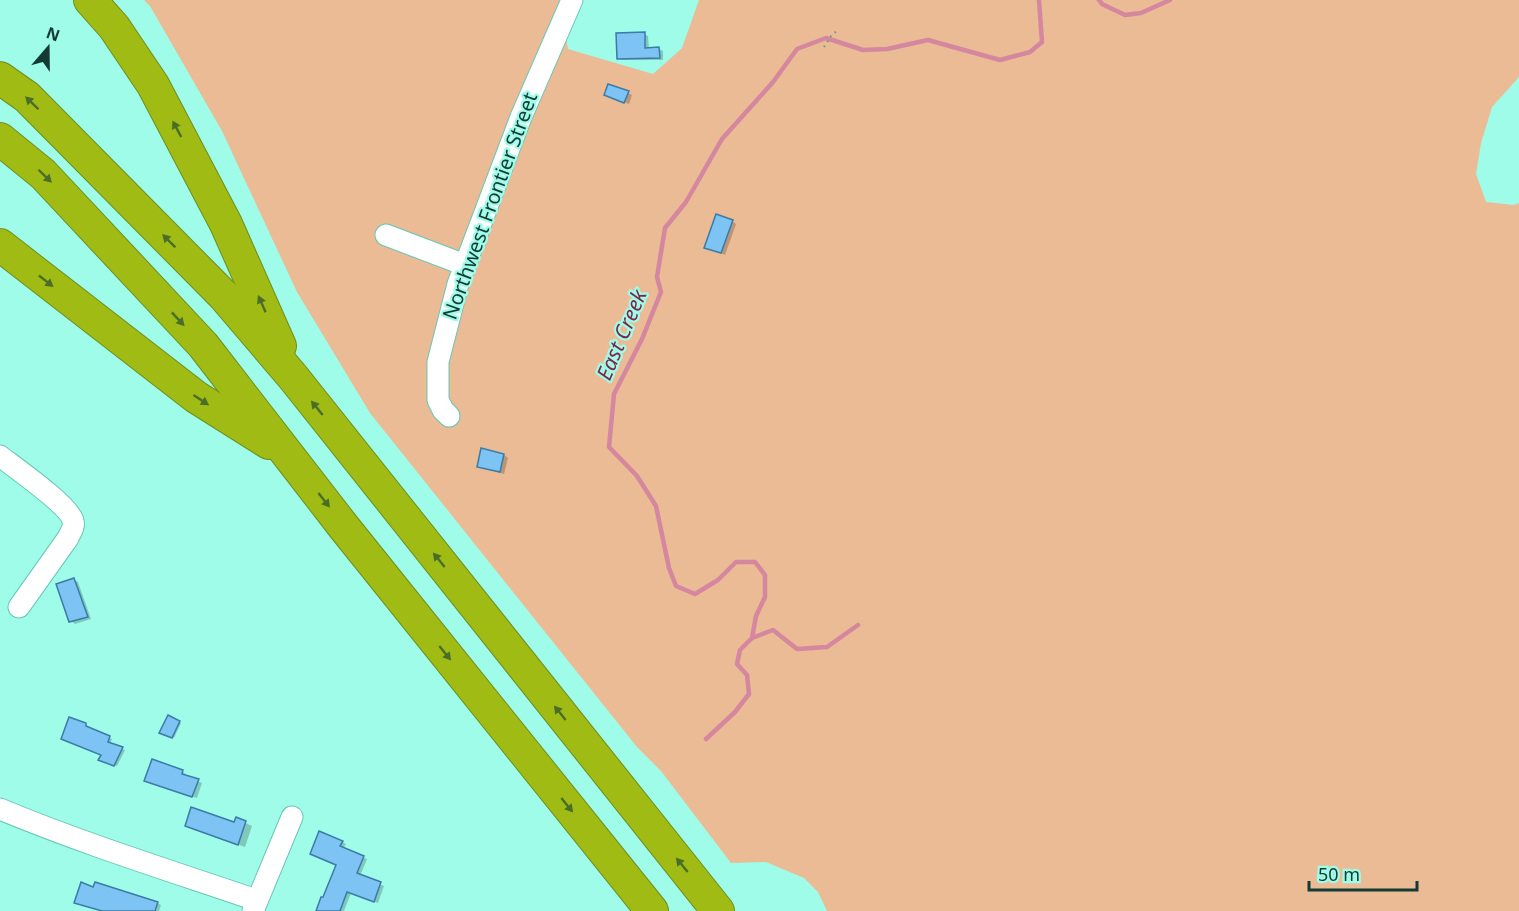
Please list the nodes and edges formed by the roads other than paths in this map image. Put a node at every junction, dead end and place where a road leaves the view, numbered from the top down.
1 (90, 0) edge
2 (572, 0) edge
3 (0, 78) edge
4 (0, 139) edge
5 (386, 235) dead end
6 (0, 245) edge
7 (465, 265) junction
8 (293, 377) junction
9 (449, 416) dead end
10 (288, 454) junction
11 (0, 456) edge
12 (19, 607) dead end
13 (0, 809) edge
14 (292, 817) dead end
15 (255, 906) edge
16 (652, 911) edge
17 (718, 911) edge

8 -> 1 highway
2 - 7 street, Northwest Frontier Street
8 -> 3 highway
4 -> 10 highway
5 - 7 street
6 -> 10 highway
7 - 9 street, Northwest Frontier Street
17 -> 8 highway
10 -> 16 highway
11 - 12 street
13 - 15 street
14 - 15 street

